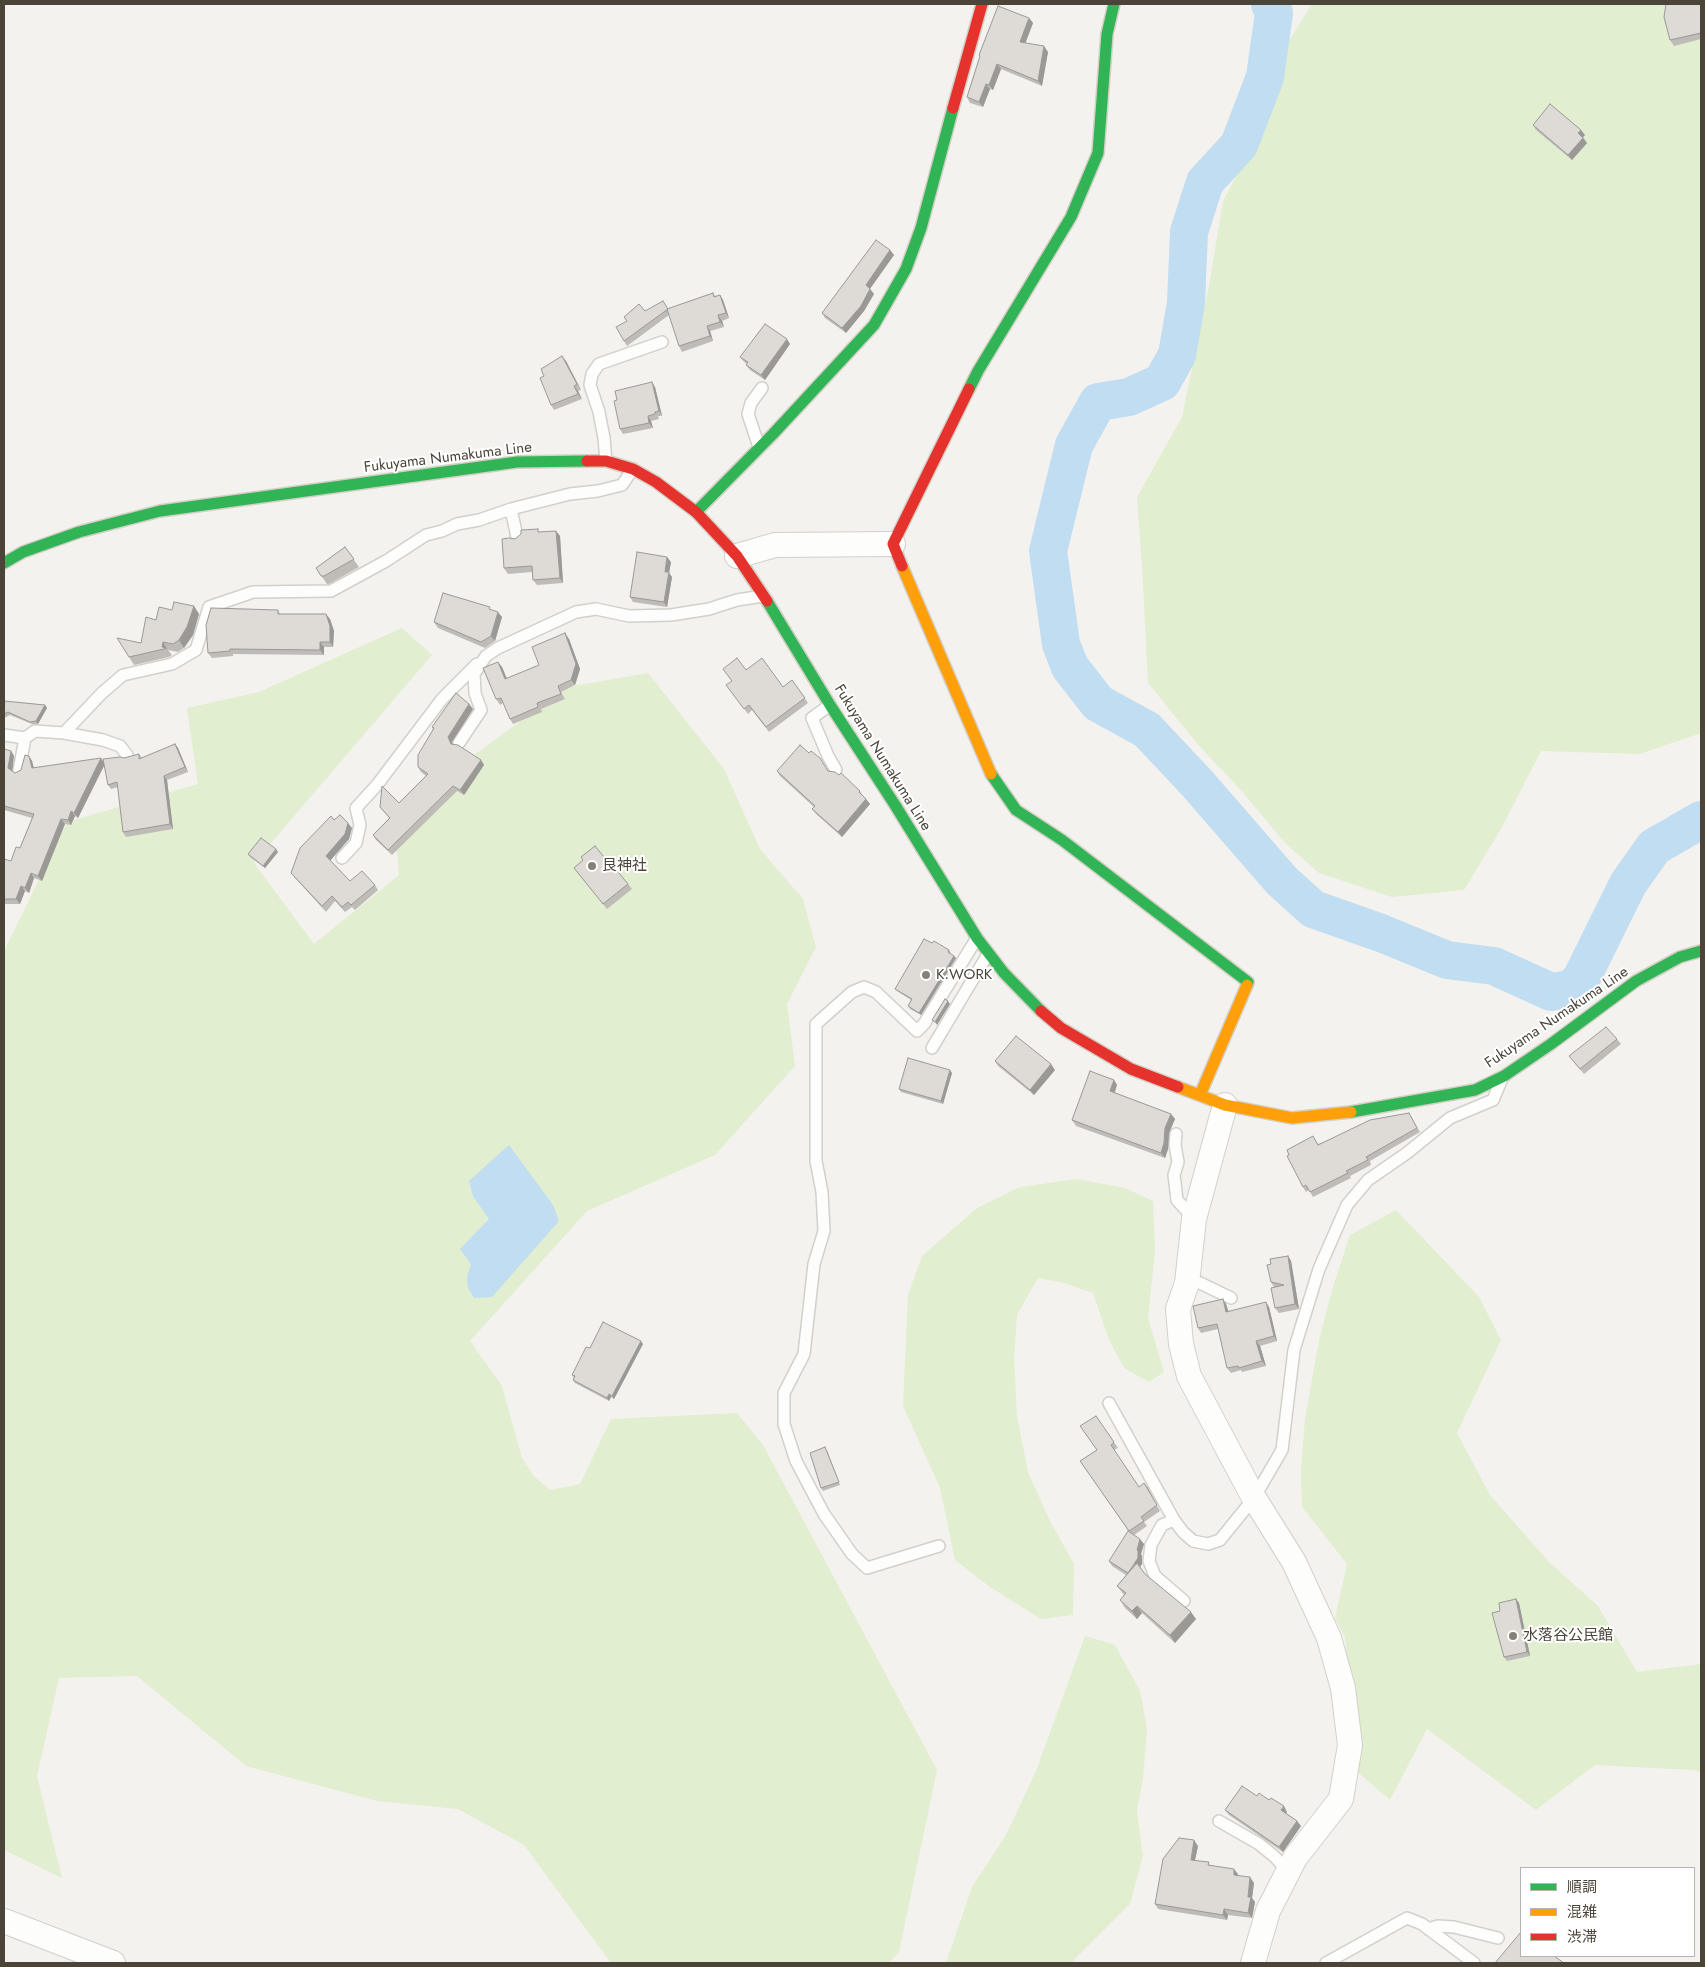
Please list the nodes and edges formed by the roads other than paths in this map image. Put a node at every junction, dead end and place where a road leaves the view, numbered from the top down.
1 (982, 4) edge
2 (1114, 4) edge
3 (662, 342) dead end
4 (762, 388) dead end
5 (759, 447) junction
6 (606, 461) junction
7 (633, 469) junction
8 (511, 509) junction
9 (696, 512) junction
10 (517, 537) edge
11 (893, 544) junction
12 (737, 556) junction
13 (4, 563) edge
14 (764, 595) junction
15 (486, 656) junction
16 (830, 705) junction
17 (64, 733) junction
18 (4, 735) edge
19 (25, 738) junction
20 (458, 743) edge
21 (127, 755) edge
22 (836, 770) edge
23 (19, 771) edge
24 (342, 858) dead end
25 (976, 938) junction
26 (1701, 951) edge
27 (988, 954) junction
28 (932, 1048) dead end
29 (1504, 1076) junction
30 (1200, 1094) junction
31 (1225, 1105) junction
32 (1176, 1134) dead end
33 (1194, 1219) junction
34 (1188, 1283) junction
35 (1231, 1298) dead end
36 (1109, 1403) dead end
37 (1254, 1498) junction
38 (1174, 1520) junction
39 (939, 1546) dead end
40 (1184, 1601) dead end
41 (1219, 1821) dead end
42 (1288, 1872) junction
43 (4, 1921) edge
44 (1428, 1929) junction
45 (1498, 1938) dead end
46 (113, 1963) edge
47 (1253, 1963) edge
48 (1326, 1963) edge
49 (1474, 1963) edge

1 - 5 main road
2 - 11 main road
3 - 6 lane
4 - 5 lane
5 - 9 main road
6 - 7 main road, Fukuyama Numakuma Line
6 - 13 main road, Fukuyama Numakuma Line
7 - 8 lane
7 - 9 main road, Fukuyama Numakuma Line
8 - 10 lane
8 - 17 lane
9 - 12 main road, Fukuyama Numakuma Line
11 - 12 street
11 - 30 main road
12 - 14 main road, Fukuyama Numakuma Line
14 - 15 lane
14 - 16 main road, Fukuyama Numakuma Line
15 - 20 lane
15 - 24 lane
16 - 22 lane
16 - 25 main road, Fukuyama Numakuma Line
17 - 19 lane
17 - 21 lane
18 - 19 lane
19 - 23 lane
25 - 27 main road, Fukuyama Numakuma Line
25 - 39 lane
26 - 29 main road, Fukuyama Numakuma Line
27 - 28 lane
27 - 30 main road, Fukuyama Numakuma Line
29 - 31 main road, Fukuyama Numakuma Line
29 - 37 lane
30 - 31 main road, Fukuyama Numakuma Line
31 - 33 street
32 - 33 lane
33 - 34 street
34 - 35 lane
34 - 37 street
36 - 38 lane
37 - 38 lane
37 - 42 street
38 - 40 lane
41 - 42 lane
42 - 47 street
43 - 46 street
44 - 45 lane
44 - 48 lane
44 - 49 lane

